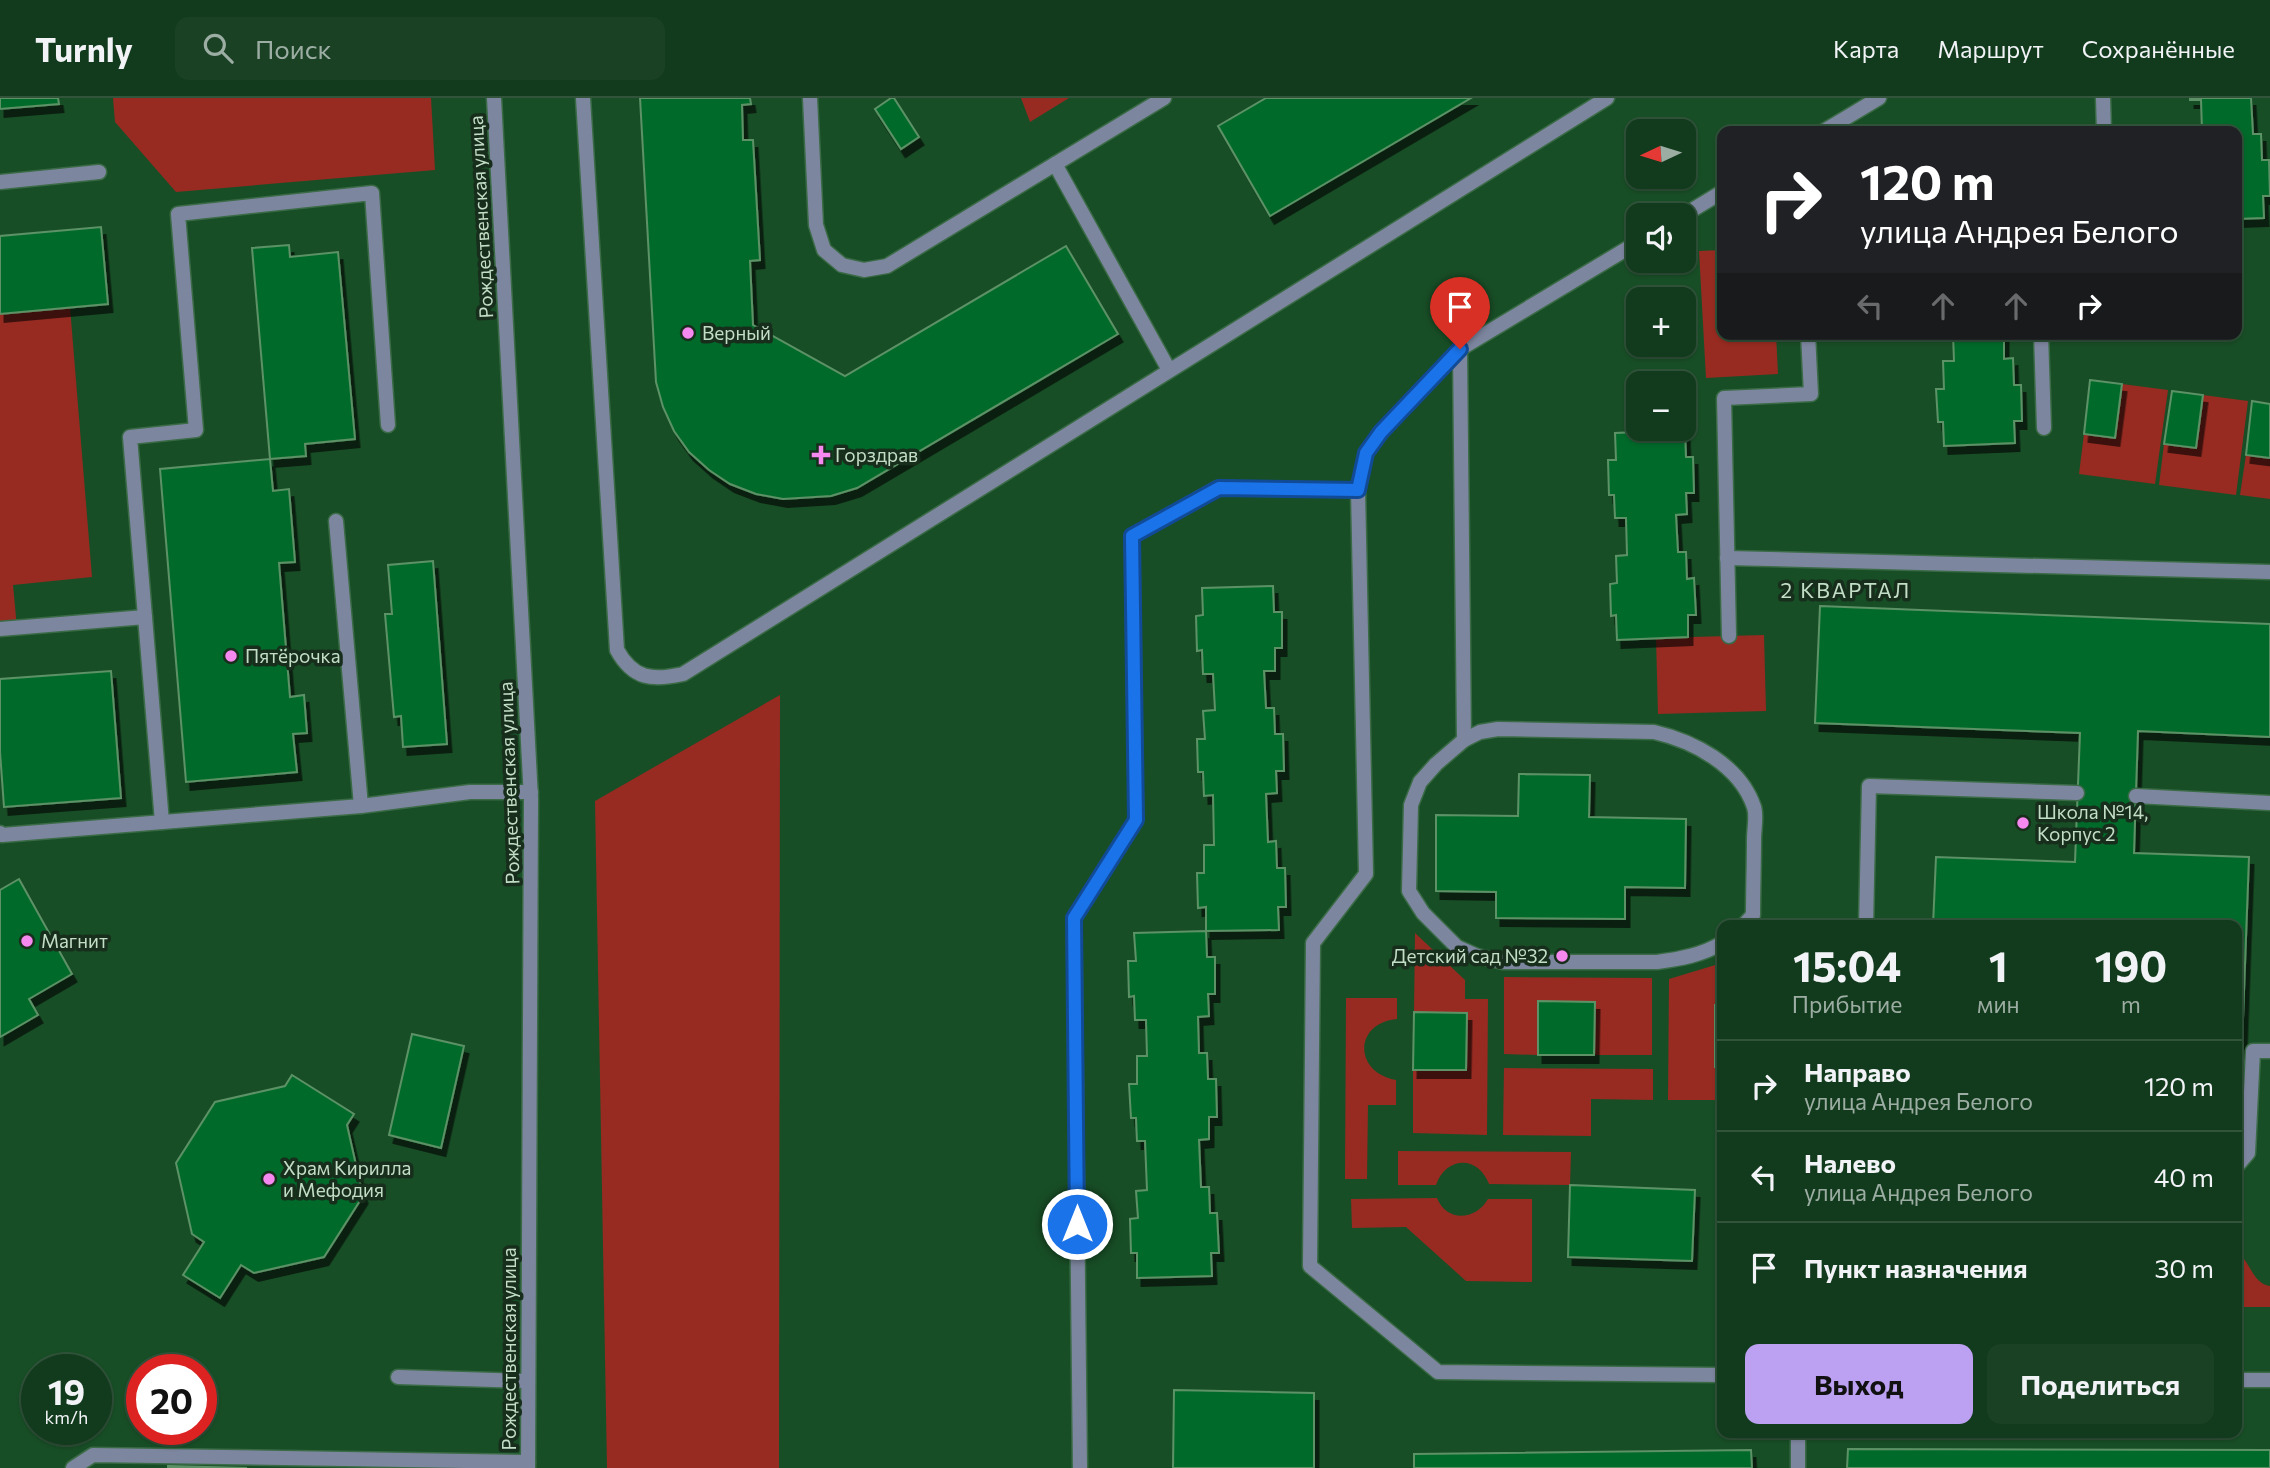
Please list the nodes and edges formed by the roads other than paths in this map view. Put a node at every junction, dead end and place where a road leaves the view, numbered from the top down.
1 (494, 98) edge
2 (583, 98) edge
3 (810, 98) edge
4 (1164, 98) edge
5 (1606, 98) edge
6 (1879, 98) edge
7 (2103, 98) edge
8 (1832, 126) edge
9 (2104, 126) edge
10 (1055, 164) junction
11 (99, 172) dead end
12 (0, 182) edge
13 (1717, 195) edge
14 (1696, 208) edge
15 (1626, 250) edge
16 (1808, 340) edge
17 (2041, 340) edge
18 (1460, 349) junction
19 (1169, 370) junction
20 (388, 425) dead end
21 (2043, 428) dead end
22 (1358, 490) junction
23 (336, 521) dead end
24 (1727, 558) junction
25 (2270, 572) edge
26 (145, 617) junction
27 (0, 629) edge
28 (1729, 636) dead end
29 (1464, 740) junction
30 (531, 792) junction
31 (2077, 793) dead end
32 (2136, 796) dead end
33 (2270, 803) edge
34 (361, 806) junction
35 (162, 822) junction
36 (0, 833) edge
37 (1748, 920) edge
38 (1866, 920) edge
39 (1717, 945) edge
40 (2270, 1051) edge
41 (2242, 1160) edge
42 (1717, 1375) edge
43 (398, 1377) dead end
44 (2242, 1380) edge
45 (2270, 1380) edge
46 (528, 1381) junction
47 (1798, 1438) edge
48 (93, 1462) edge
49 (429, 1464) edge
50 (528, 1465) edge
51 (73, 1468) edge
52 (1080, 1468) edge
53 (1798, 1468) edge

1 - 30 street, Рождественская улица
2 - 19 street
3 - 10 street
4 - 10 street
5 - 19 street
6 - 8 street
7 - 9 street
10 - 19 street
11 - 12 street
13 - 14 street
15 - 18 street
16 - 24 street
17 - 21 street
18 - 22 street
18 - 29 street
20 - 26 street
22 - 42 street
22 - 52 street
23 - 34 street
24 - 25 street
24 - 28 street
26 - 27 street
26 - 35 street
29 - 37 street
29 - 39 street
30 - 34 street
30 - 46 street, Рождественская улица
31 - 38 street
32 - 33 street
34 - 35 street
35 - 36 street
40 - 41 street
43 - 46 street
44 - 45 street
46 - 50 street, Рождественская улица
47 - 53 street
48 - 49 street
48 - 51 street
49 - 50 street

